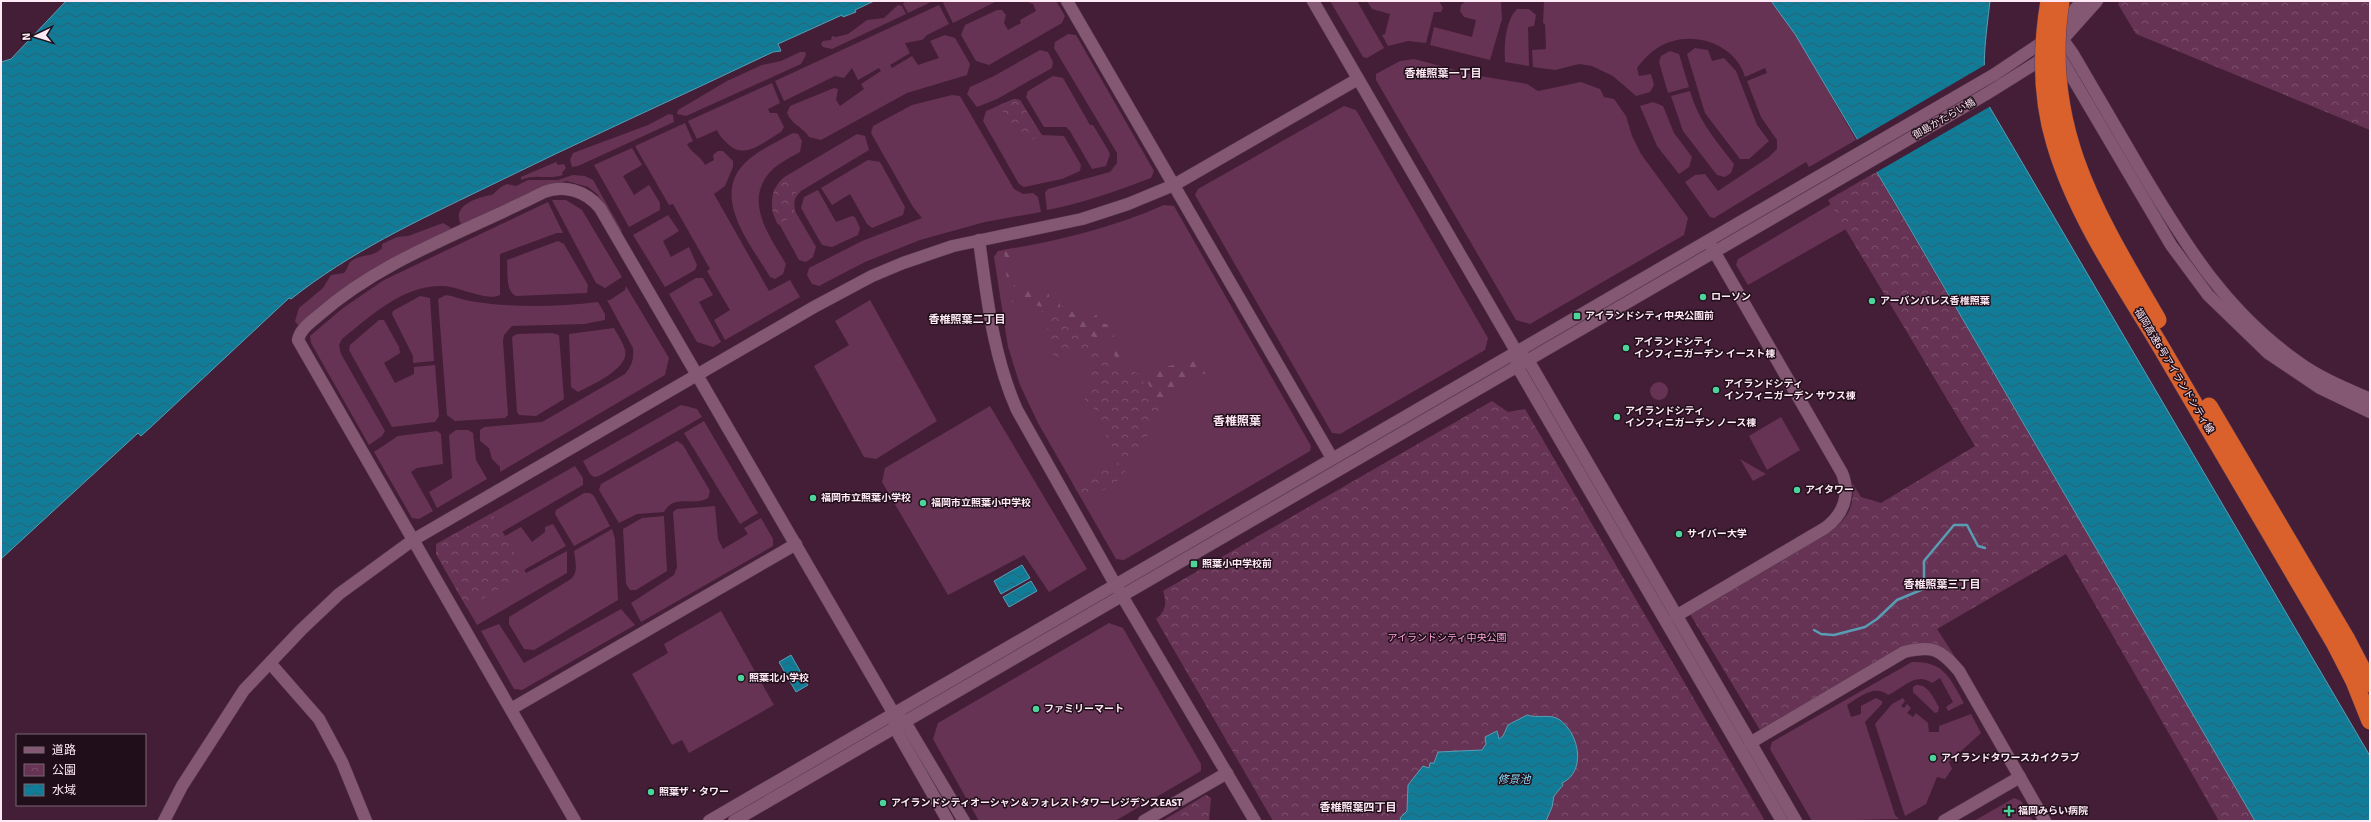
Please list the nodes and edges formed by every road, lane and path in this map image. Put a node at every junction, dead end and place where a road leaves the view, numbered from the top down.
1 (1067, 1) edge
2 (1313, 1) edge
3 (2049, 1) edge
4 (2061, 1) edge
5 (2082, 1) edge
6 (2097, 1) edge
7 (2057, 41) junction
8 (2032, 58) junction
9 (1358, 79) junction
10 (1174, 184) junction
11 (979, 240) junction
12 (1708, 241) junction
13 (1715, 252) junction
14 (1516, 351) junction
15 (1528, 360) junction
16 (1517, 366) junction
17 (697, 375) junction
18 (2370, 399) edge
19 (2370, 412) edge
20 (1332, 458) junction
21 (413, 540) junction
22 (796, 544) junction
23 (1115, 584) junction
24 (1122, 596) junction
25 (1676, 616) junction
26 (270, 663) junction
27 (2370, 684) edge
28 (511, 709) junction
29 (894, 714) junction
30 (2370, 721) edge
31 (900, 725) junction
32 (1750, 743) junction
33 (1227, 773) junction
34 (2020, 777) junction
35 (164, 821) edge
36 (366, 821) edge
37 (575, 821) edge
38 (709, 821) edge
39 (734, 821) edge
40 (948, 821) edge
41 (964, 821) edge
42 (1144, 821) edge
43 (1255, 821) edge
44 (1782, 821) edge
45 (1796, 821) edge
46 (1944, 821) edge
47 (2045, 821) edge

1 - 10 street
2 - 9 street
3 - 30 highway, 福岡高速6号アイランドシティ線, bridge
4 - 27 highway, 福岡高速6号アイランドシティ線, bridge
5 - 7 street
6 - 7 street
7 - 8 street
7 - 18 street
7 - 19 street
8 - 12 street, 御島かたらい橋
8 - 13 street, 御島かたらい橋
9 - 10 street
9 - 14 street
10 - 11 street
10 - 20 street
11 - 17 street
11 - 23 street
12 - 13 street
12 - 14 street, 御島かたらい橋
13 - 15 street, 御島かたらい橋
13 - 25 street
14 - 15 street
14 - 16 street
14 - 20 street, 御島かたらい橋
15 - 16 street, 御島かたらい橋
15 - 25 street
16 - 24 street, 御島かたらい橋
16 - 44 street
17 - 21 street
17 - 21 street
17 - 22 street
20 - 23 street, 御島かたらい橋
21 - 26 street
21 - 28 street
22 - 28 street
22 - 29 street
23 - 24 street
23 - 29 street, 御島かたらい橋
24 - 31 street, 御島かたらい橋
24 - 33 street
25 - 32 street
26 - 35 street
26 - 36 street
28 - 37 street
29 - 31 street
29 - 38 street, 御島かたらい橋
31 - 39 street, 御島かたらい橋
31 - 40 street
31 - 41 street
32 - 34 street
32 - 45 street
33 - 42 street
33 - 43 street
34 - 46 street
34 - 47 street

